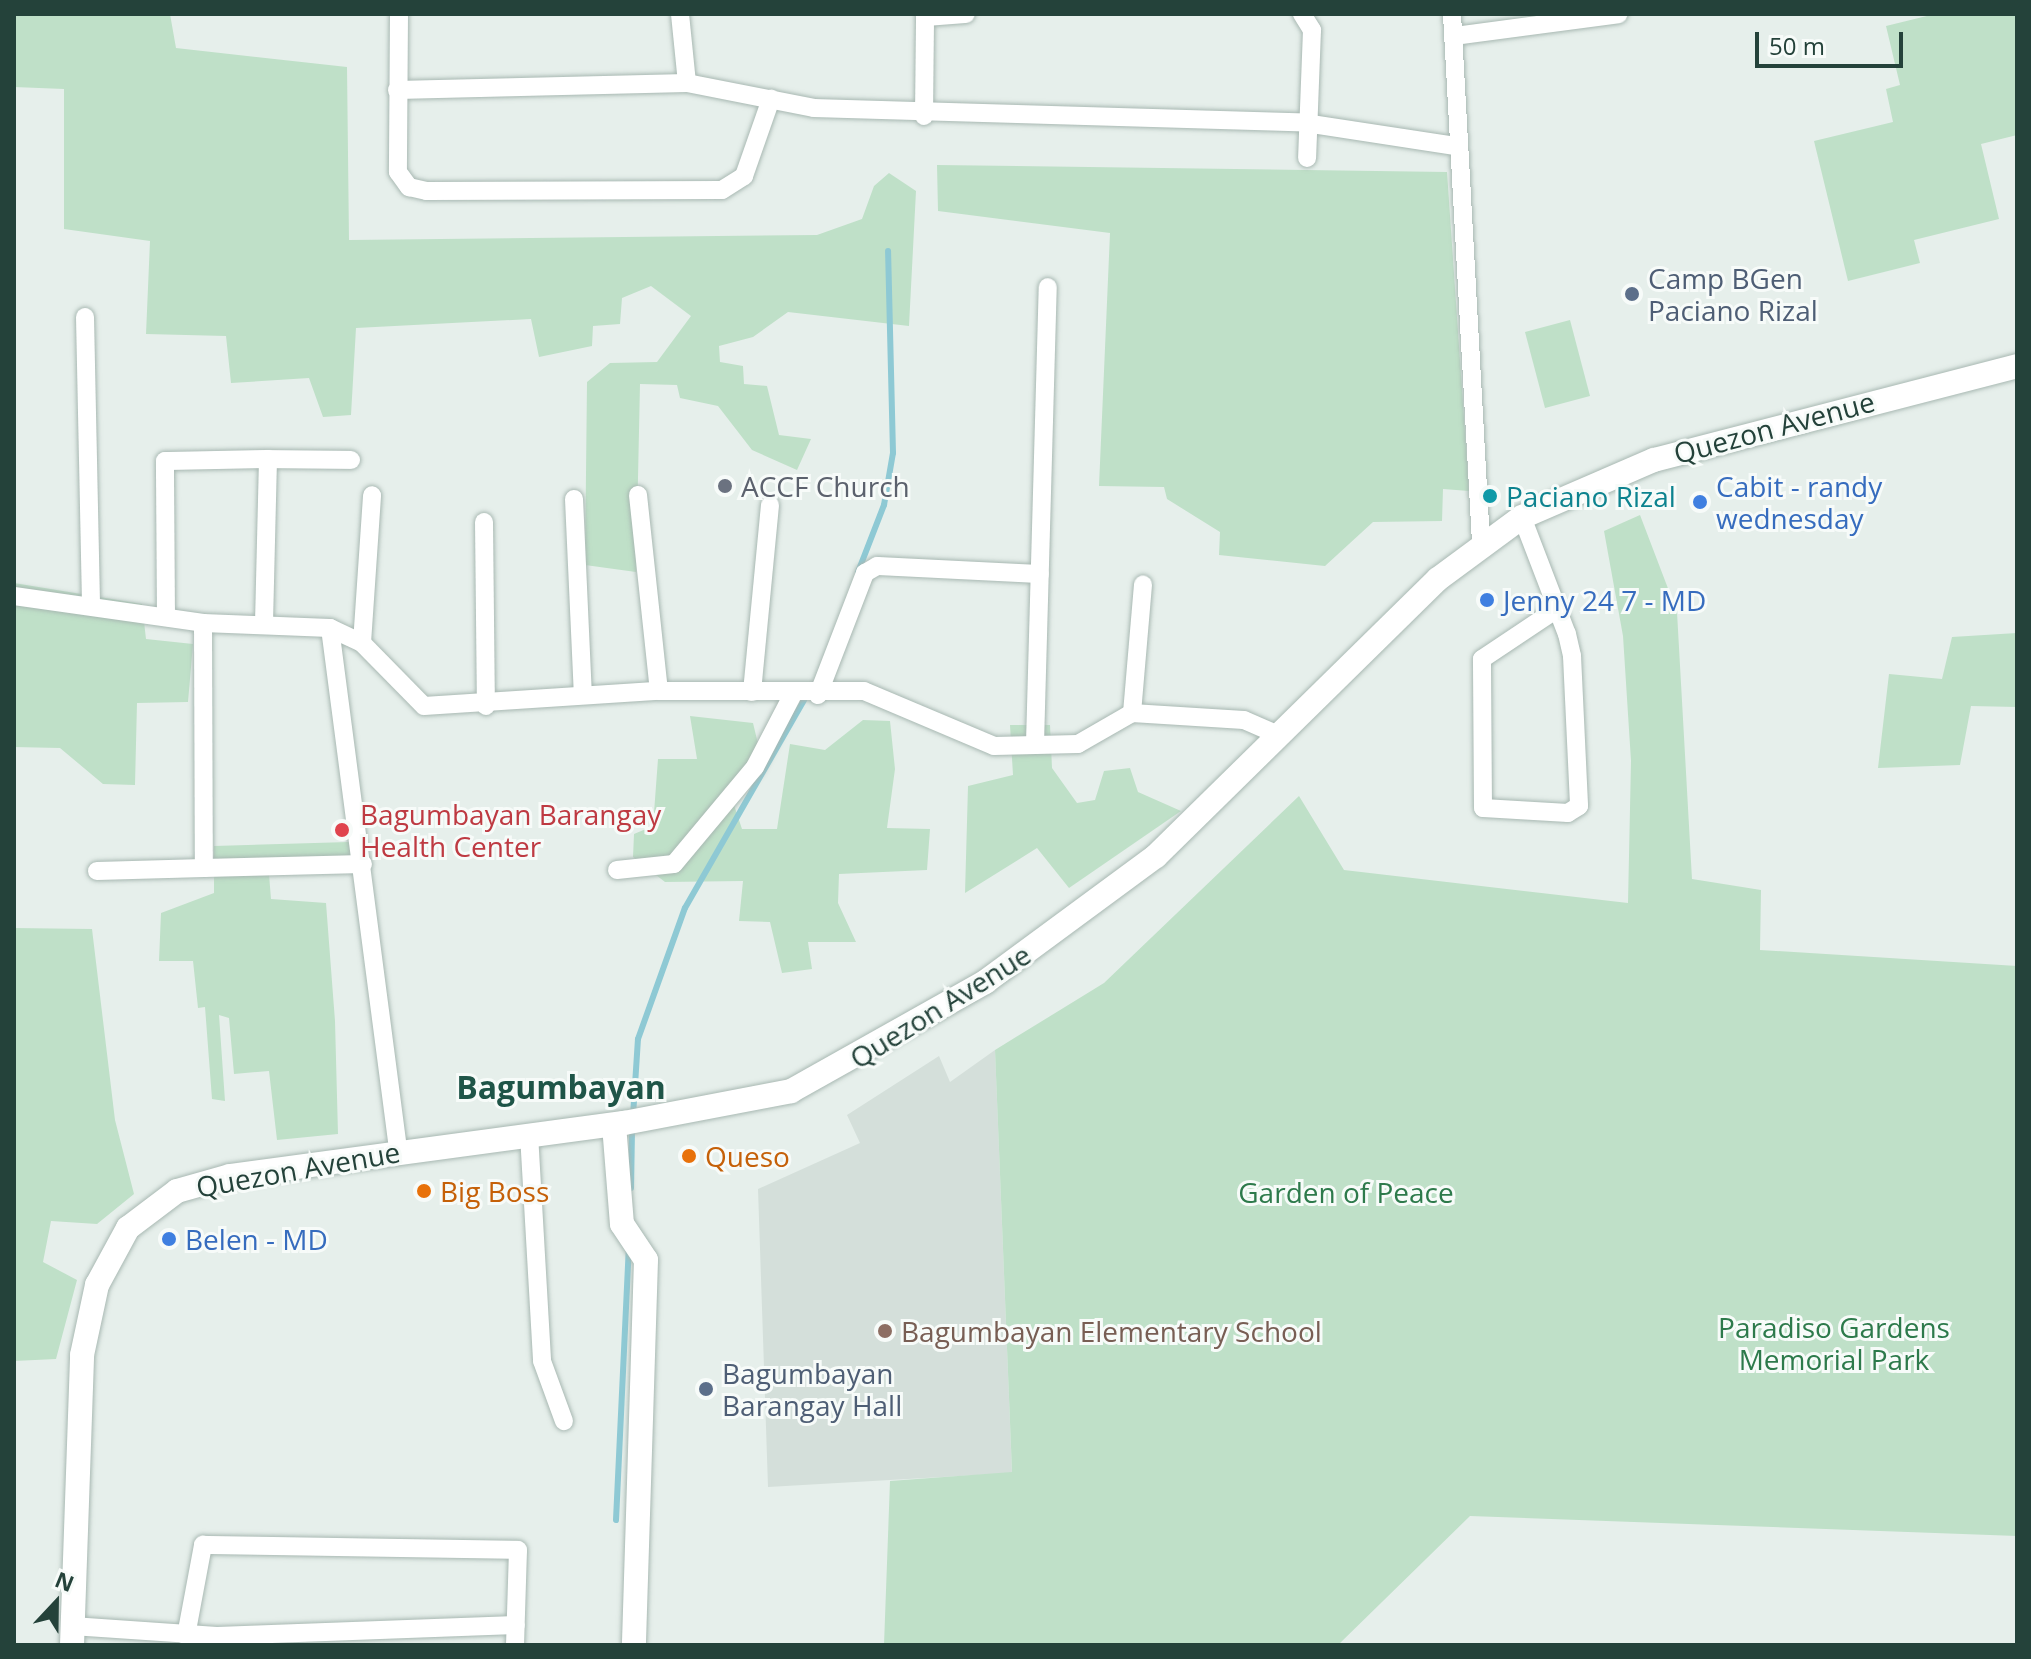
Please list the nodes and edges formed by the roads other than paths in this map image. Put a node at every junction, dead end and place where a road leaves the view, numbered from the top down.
1 (399, 14) edge
2 (680, 14) edge
3 (966, 14) edge
4 (1302, 14) edge
5 (1452, 14) edge
6 (1610, 15) edge
7 (925, 16) edge
8 (1555, 16) edge
9 (1455, 36) junction
10 (687, 83) junction
11 (397, 90) junction
12 (771, 99) junction
13 (924, 116) junction
14 (1305, 123) junction
15 (1456, 146) junction
16 (1307, 158) dead end
17 (1048, 287) dead end
18 (85, 317) dead end
19 (2017, 366) edge
20 (268, 459) junction
21 (351, 460) dead end
22 (372, 495) dead end
23 (638, 495) dead end
24 (574, 499) dead end
25 (770, 505) dead end
26 (1522, 517) junction
27 (484, 522) dead end
28 (1481, 543) junction
29 (1040, 574) junction
30 (1143, 584) dead end
31 (14, 596) edge
32 (91, 606) junction
33 (1557, 609) junction
34 (166, 617) junction
35 (203, 623) junction
36 (264, 624) junction
37 (330, 628) junction
38 (362, 643) junction
39 (659, 691) junction
40 (752, 692) junction
41 (793, 694) junction
42 (583, 695) junction
43 (818, 695) junction
44 (486, 706) junction
45 (1132, 713) junction
46 (1281, 736) junction
47 (1035, 743) junction
48 (363, 864) junction
49 (204, 868) junction
50 (617, 870) dead end
51 (97, 871) dead end
52 (614, 1125) junction
53 (529, 1134) junction
54 (398, 1149) junction
55 (564, 1421) dead end
56 (516, 1625) junction
57 (72, 1636) edge
58 (184, 1637) edge
59 (515, 1645) edge
60 (634, 1645) edge

1 - 11 street
2 - 10 street
3 - 7 street
4 - 14 street
5 - 9 street
6 - 8 street
7 - 13 street
8 - 9 street
9 - 15 street
10 - 11 street
10 - 12 street
11 - 12 street
12 - 13 street
13 - 14 street
14 - 15 street
14 - 16 street
15 - 28 street
17 - 29 street
18 - 32 street
19 - 26 main road, Quezon Avenue
20 - 21 street
20 - 34 street
20 - 36 street
22 - 38 street
23 - 39 street
24 - 42 street
25 - 40 street
26 - 28 main road, Quezon Avenue
26 - 33 street
27 - 44 street
28 - 46 main road, Quezon Avenue
29 - 43 street
29 - 47 street
30 - 45 street
31 - 32 street
32 - 34 street
33 - 33 street
34 - 35 street
35 - 36 street
35 - 49 street
36 - 37 street
37 - 38 street
37 - 48 street
38 - 44 street
39 - 40 street
39 - 42 street
40 - 41 street
41 - 43 street
41 - 50 street
42 - 44 street
43 - 47 street
45 - 46 street
45 - 47 street
46 - 52 main road, Quezon Avenue
48 - 49 street
48 - 54 street
49 - 51 street
52 - 53 main road, Quezon Avenue
52 - 60 main road
53 - 54 main road, Quezon Avenue
53 - 55 street
54 - 57 main road, Quezon Avenue
56 - 58 street
56 - 58 street
56 - 59 street
57 - 58 street

